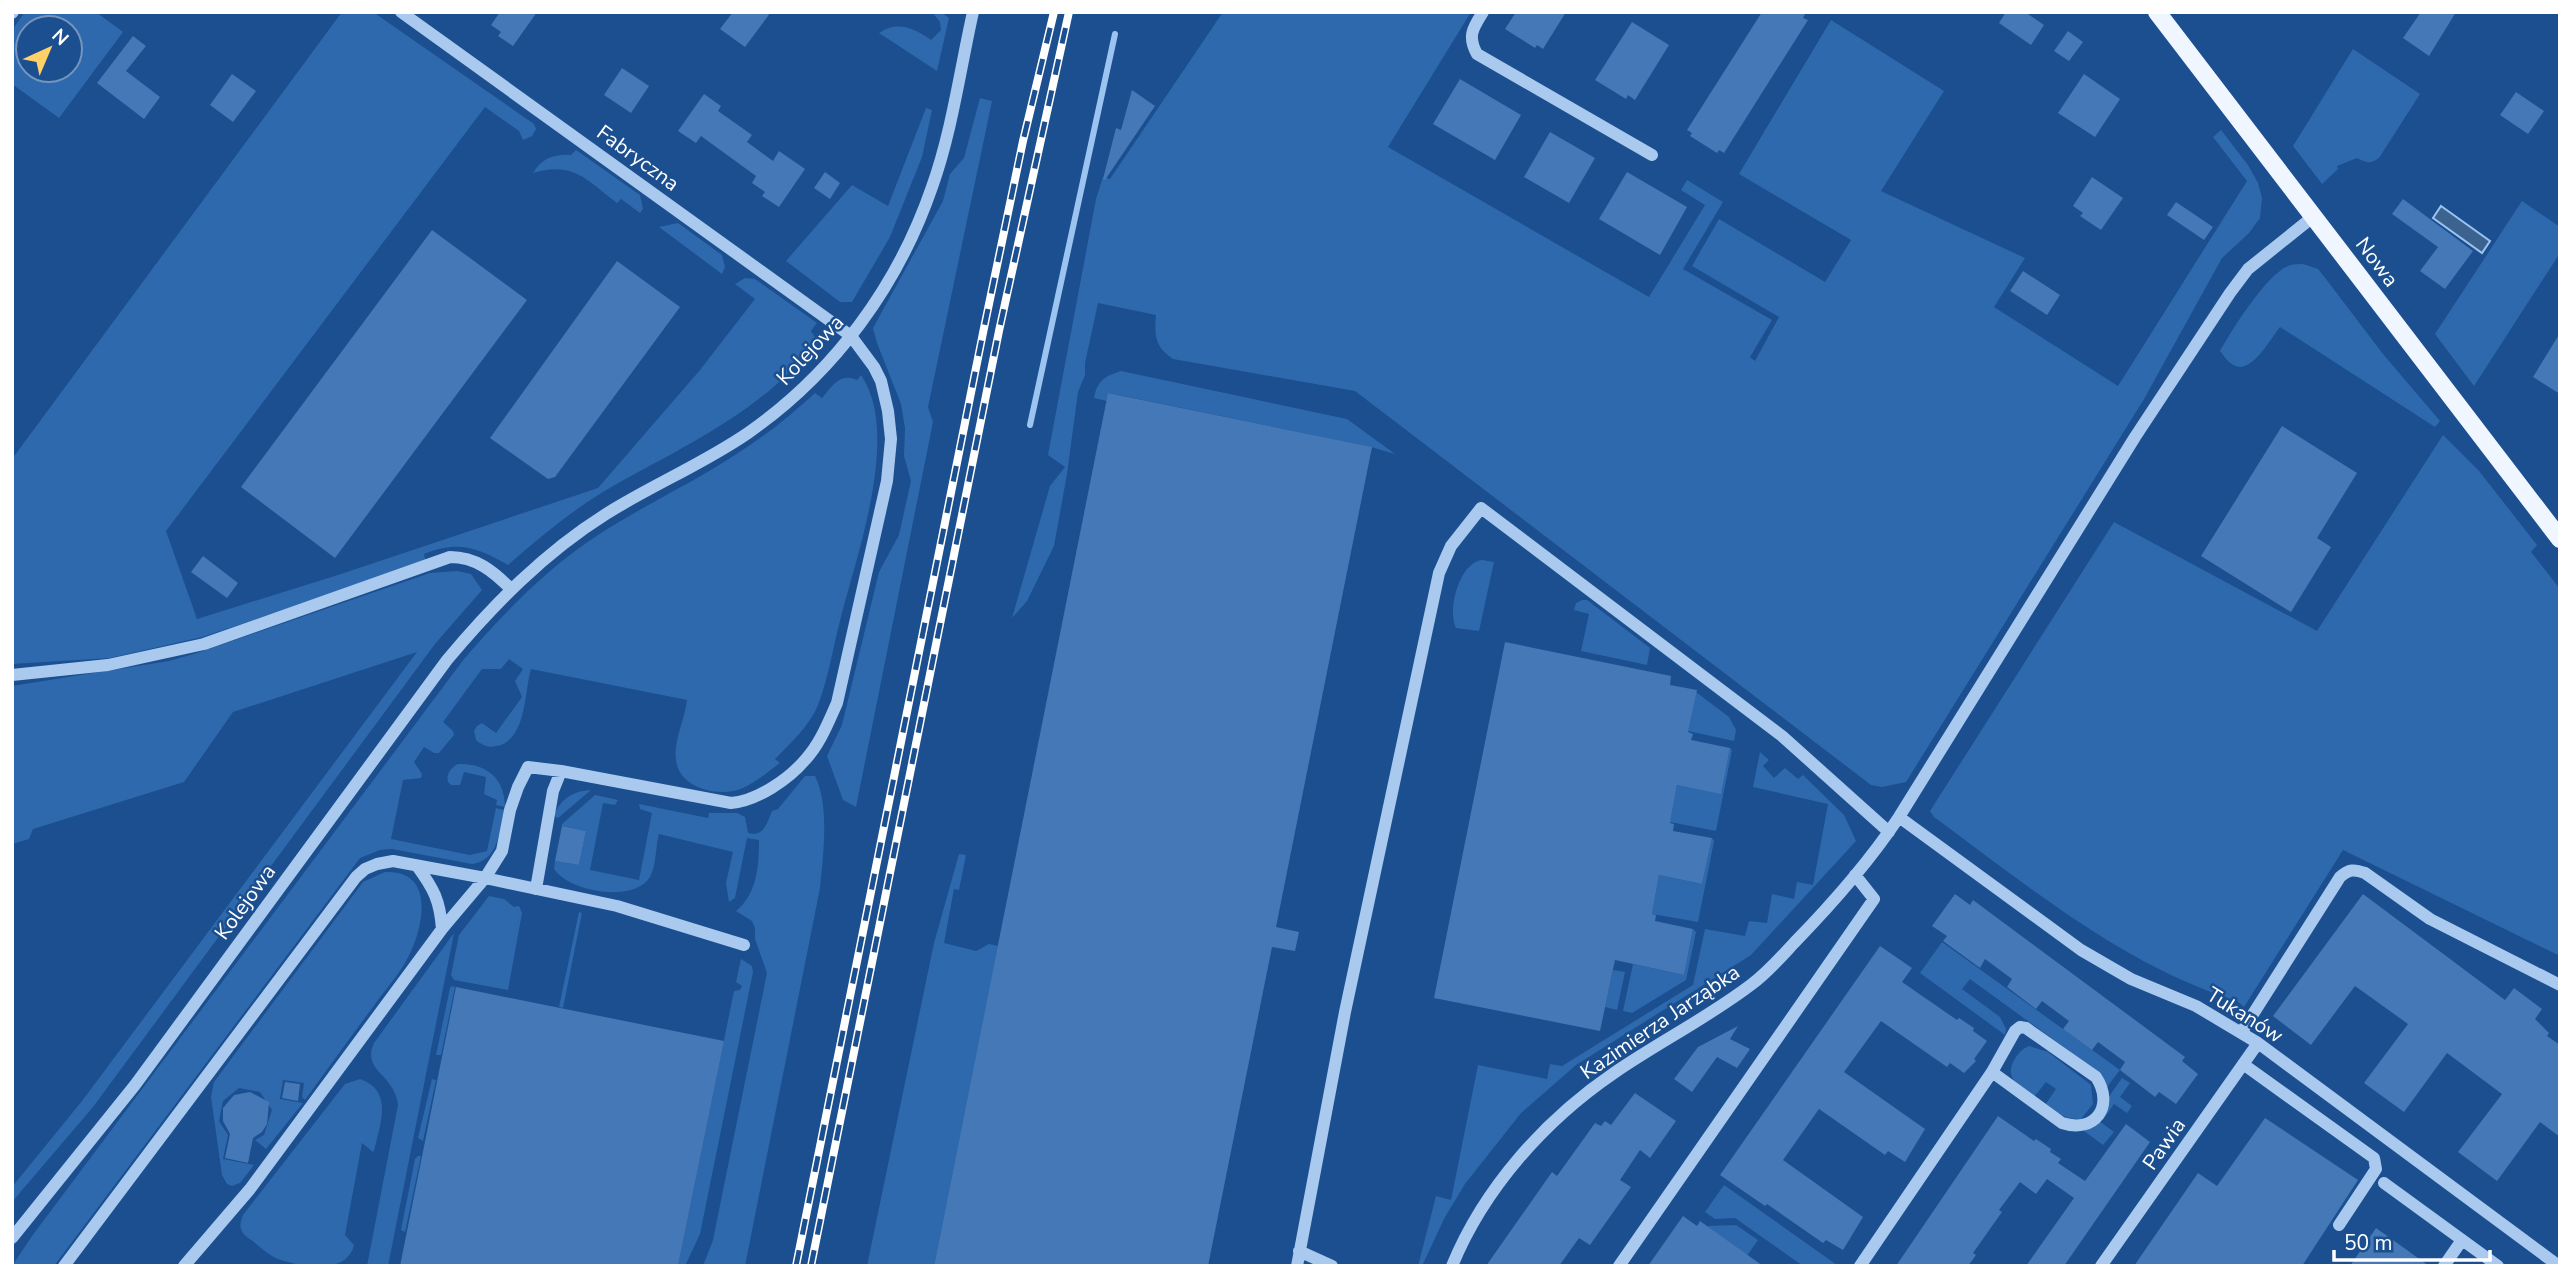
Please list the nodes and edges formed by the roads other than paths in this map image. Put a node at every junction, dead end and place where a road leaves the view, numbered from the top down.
1 (401, 12) edge
2 (973, 12) edge
3 (1483, 12) edge
4 (2157, 12) edge
5 (1652, 155) dead end
6 (2314, 216) junction
7 (851, 336) junction
8 (2560, 539) edge
9 (511, 589) junction
10 (12, 675) edge
11 (561, 771) junction
12 (1899, 817) junction
13 (1889, 832) junction
14 (417, 866) junction
15 (1855, 875) junction
16 (485, 878) junction
17 (536, 889) junction
18 (442, 929) junction
19 (744, 945) dead end
20 (2560, 985) edge
21 (2241, 1033) junction
22 (2258, 1043) junction
23 (2243, 1064) junction
24 (1992, 1072) junction
25 (2384, 1183) dead end
26 (2339, 1225) dead end
27 (12, 1238) edge
28 (2462, 1240) junction
29 (1299, 1251) junction
30 (64, 1266) edge
31 (184, 1266) edge
32 (1297, 1266) edge
33 (1332, 1266) edge
34 (1452, 1266) edge
35 (1619, 1266) edge
36 (1860, 1266) edge
37 (2101, 1266) edge
38 (2444, 1266) edge
39 (2497, 1266) edge
40 (2559, 1266) edge

1 - 7 street, Fabryczna
2 - 7 street, Kolejowa
3 - 5 street
4 - 6 main road, Nowa
6 - 8 main road, Nowa
6 - 12 street, Kazimierza Jarząbka
7 - 9 street, Kolejowa
7 - 11 street, Fabryczna
9 - 10 street
9 - 27 street, Kolejowa
11 - 16 street, Fabryczna
11 - 17 street
12 - 13 street, Kazimierza Jarząbka
12 - 21 street, Tukanów
13 - 15 street, Kazimierza Jarząbka
13 - 29 street
14 - 16 street
14 - 18 street
14 - 30 street
15 - 34 street, Kazimierza Jarząbka
15 - 35 street
16 - 17 street
16 - 18 street
17 - 19 street
18 - 31 street
20 - 21 street
21 - 22 street, Tukanów
22 - 23 street, Pawia
22 - 40 street, Tukanów
23 - 26 street, Tukanów
23 - 37 street, Pawia
24 - 24 street
24 - 36 street
25 - 28 street
28 - 38 street
28 - 39 street
29 - 32 street
29 - 33 street

